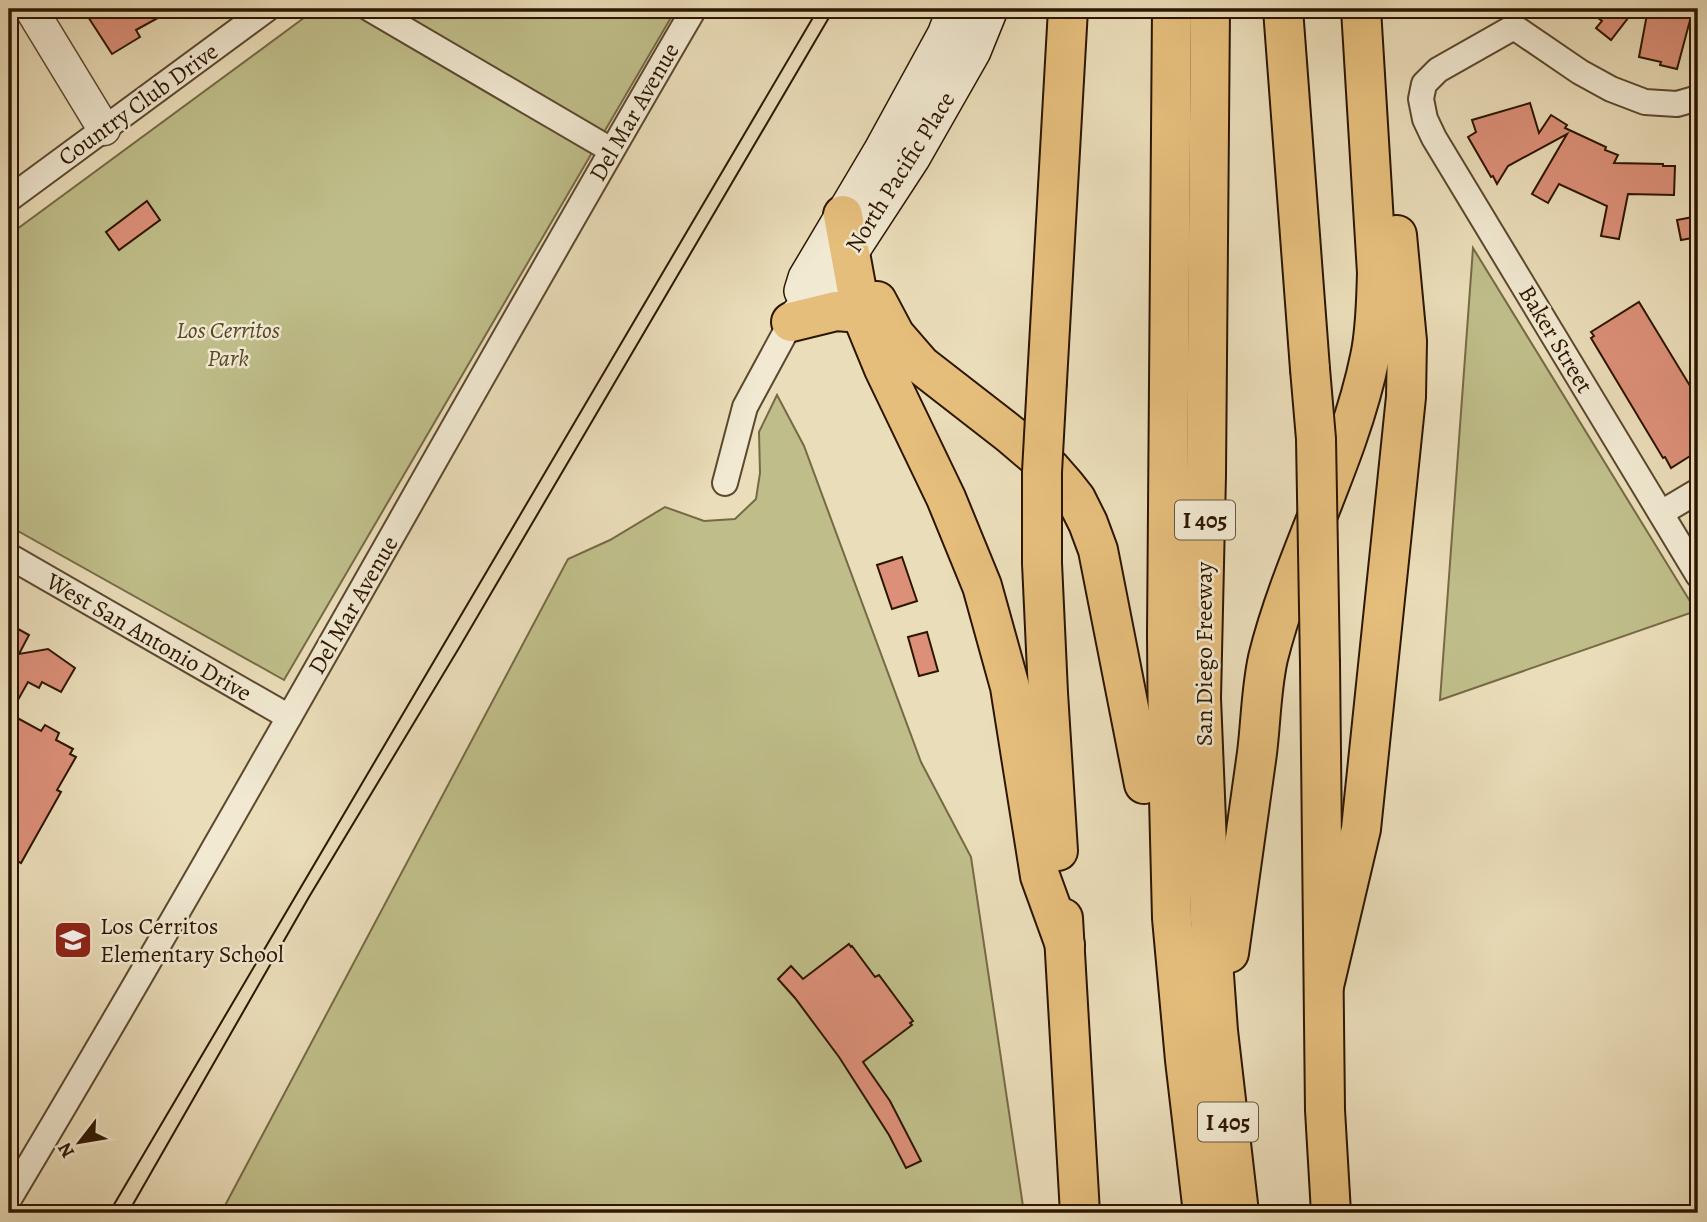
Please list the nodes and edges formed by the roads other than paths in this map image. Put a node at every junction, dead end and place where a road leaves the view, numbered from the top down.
1 (31, 9) edge
2 (267, 9) edge
3 (370, 9) edge
4 (694, 9) edge
5 (956, 9) edge
6 (989, 9) edge
7 (1068, 9) edge
8 (1147, 9) edge
9 (1172, 9) edge
10 (1185, 9) edge
11 (1210, 9) edge
12 (1283, 9) edge
13 (1361, 9) edge
14 (1367, 9) edge
15 (1510, 18) edge
16 (1698, 98) edge
17 (104, 129) junction
18 (611, 150) junction
19 (9, 199) edge
20 (843, 215) junction
21 (850, 253) junction
22 (874, 316) junction
23 (791, 322) junction
24 (725, 483) dead end
25 (1698, 491) edge
26 (1661, 513) junction
27 (9, 556) edge
28 (1698, 576) edge
29 (289, 718) junction
30 (1144, 784) junction
31 (1065, 945) junction
32 (1324, 986) junction
33 (1218, 1031) junction
34 (9, 1199) edge
35 (1080, 1213) edge
36 (1178, 1213) edge
37 (1203, 1213) edge
38 (1216, 1213) edge
39 (1240, 1213) edge
40 (1331, 1213) edge

1 - 17 street
2 - 17 street, Country Club Drive
3 - 18 street
4 - 18 street, Del Mar Avenue
5 - 20 main road, North Pacific Place
6 - 21 main road, North Pacific Place
7 - 31 highway, bridge
8 - 30 highway, I 405
9 - 37 highway
10 - 38 highway
11 - 33 highway, San Diego Freeway / I 405
12 - 32 highway, bridge
13 - 33 highway
14 - 32 highway
15 - 16 street
15 - 26 street, Baker Street
17 - 19 street, Country Club Drive
18 - 29 street, Del Mar Avenue
20 - 21 highway
20 - 23 main road, North Pacific Place
21 - 22 highway
21 - 23 main road, North Pacific Place
22 - 23 highway
22 - 30 highway
22 - 31 highway
23 - 24 street, North Pacific Place
25 - 26 street
26 - 28 street, Baker Street
27 - 29 street, West San Antonio Drive
29 - 34 street, Del Mar Avenue
30 - 36 highway, I 405
31 - 35 highway
32 - 40 highway
33 - 39 highway, San Diego Freeway / I 405

